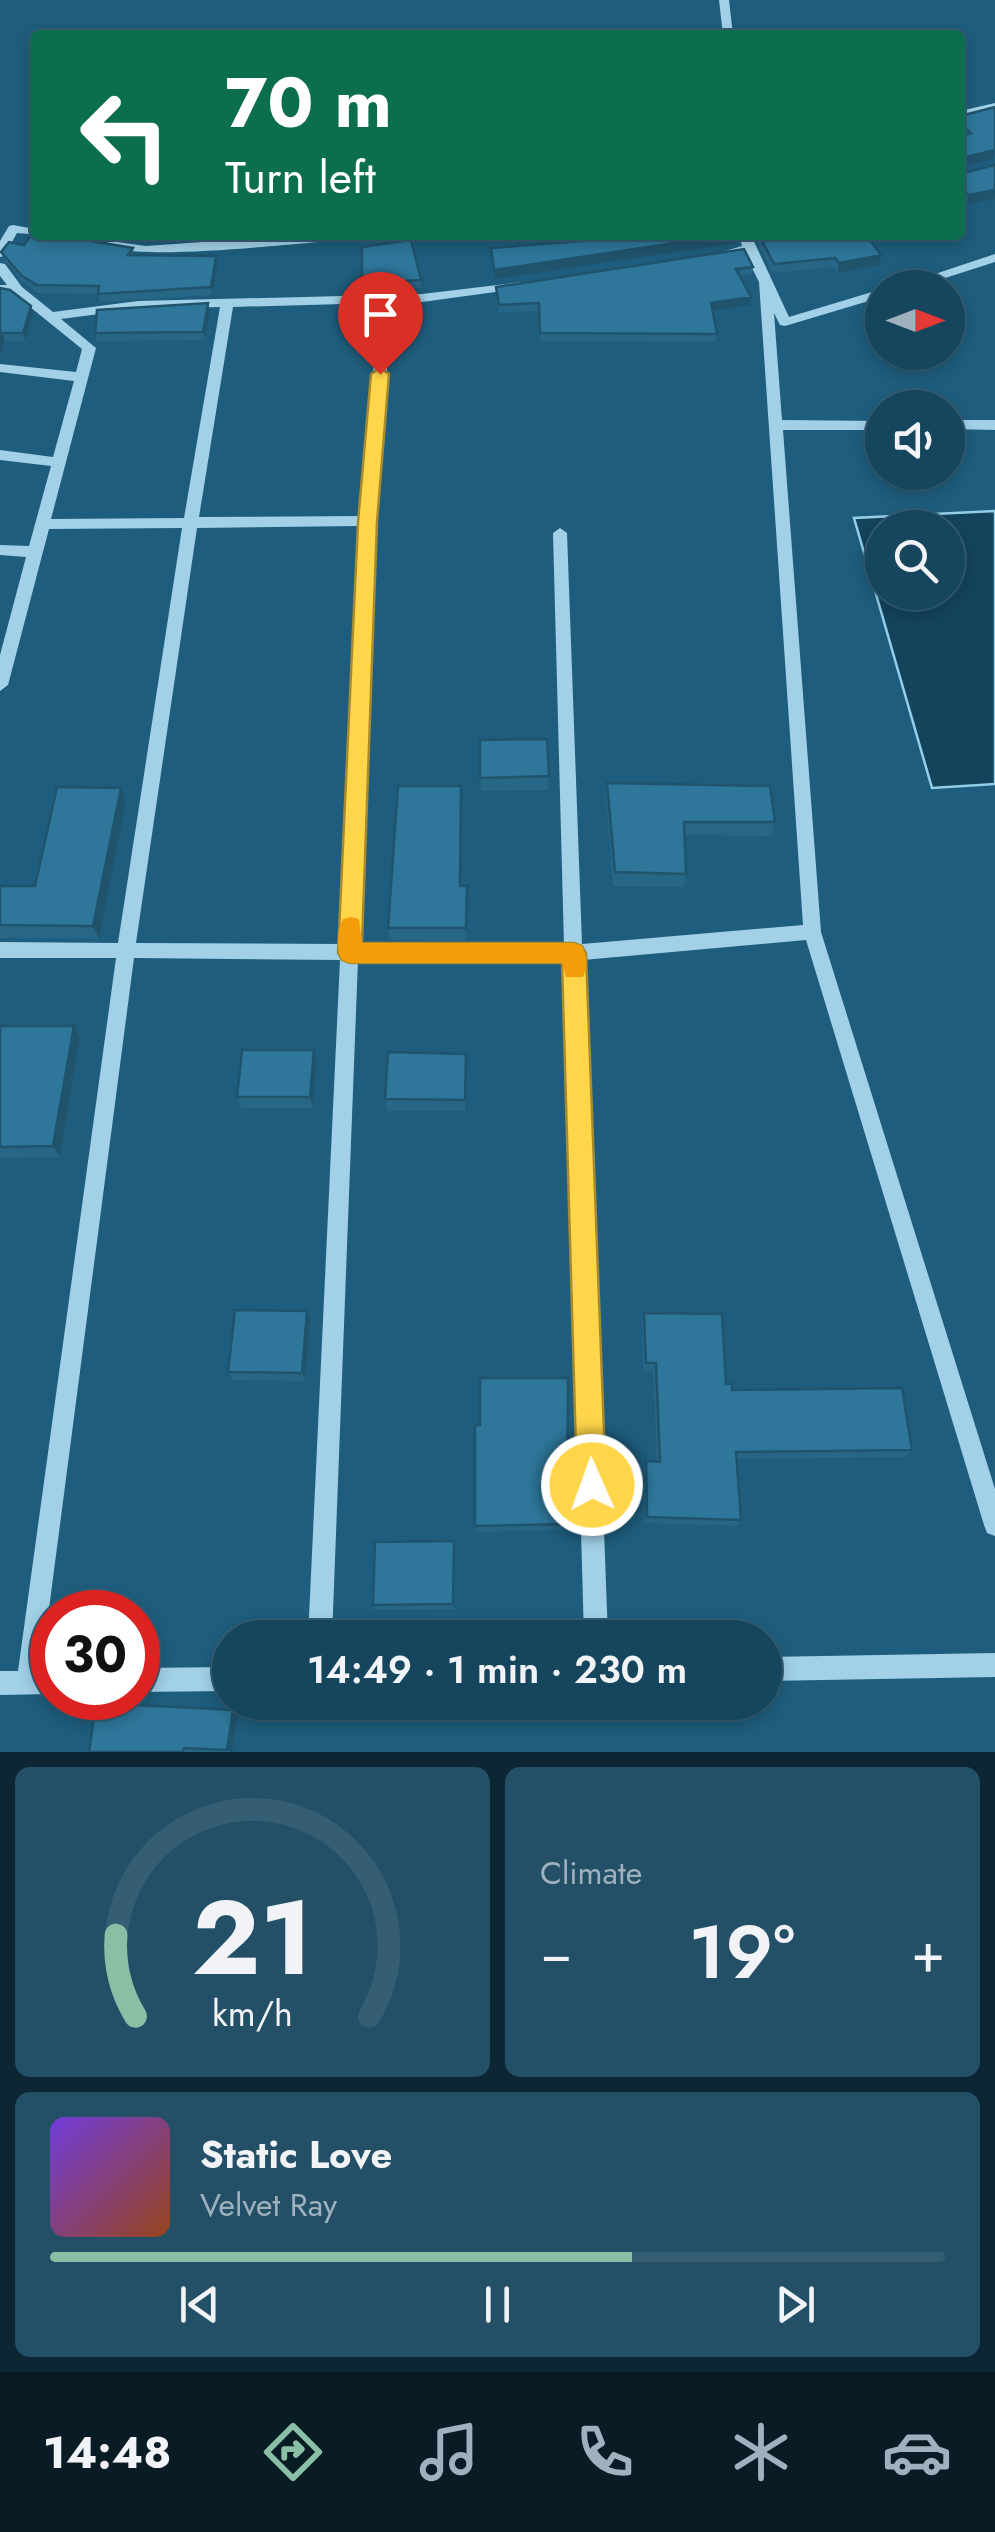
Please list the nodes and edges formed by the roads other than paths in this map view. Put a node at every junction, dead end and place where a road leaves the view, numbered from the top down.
1 (724, 0) edge
2 (727, 30) edge
3 (995, 106) edge
4 (965, 113) edge
5 (30, 232) edge
6 (284, 240) edge
7 (88, 241) edge
8 (747, 242) edge
9 (0, 252) edge
10 (710, 256) edge
11 (995, 258) edge
12 (0, 266) edge
13 (957, 270) edge
14 (538, 282) edge
15 (765, 282) junction
16 (0, 289) edge
17 (17, 290) junction
18 (865, 298) edge
19 (386, 300) junction
20 (227, 304) junction
21 (54, 316) junction
22 (0, 368) edge
23 (82, 377) junction
24 (776, 426) junction
25 (865, 426) edge
26 (965, 426) edge
27 (995, 426) edge
28 (0, 455) edge
29 (58, 462) junction
30 (189, 522) junction
31 (368, 522) junction
32 (42, 524) junction
33 (560, 532) dead end
34 (0, 550) edge
35 (35, 552) junction
36 (0, 685) edge
37 (812, 932) junction
38 (0, 950) edge
39 (126, 950) junction
40 (350, 953) junction
41 (574, 953) junction
42 (995, 1525) edge
43 (51, 1590) edge
44 (321, 1620) edge
45 (595, 1620) edge
46 (995, 1665) edge
47 (782, 1669) edge
48 (212, 1678) edge
49 (160, 1680) edge
50 (30, 1682) edge
51 (0, 1683) edge

1 - 2 street
3 - 4 street
5 - 9 street
6 - 7 street
8 - 10 street
8 - 15 street
11 - 13 street
12 - 17 street
14 - 19 street
15 - 18 street
15 - 24 street
16 - 17 street
17 - 21 street
19 - 20 street
19 - 31 street
20 - 21 street
20 - 30 street
21 - 23 street
22 - 23 street
23 - 29 street
24 - 25 street
24 - 37 street
26 - 27 street
28 - 29 street
29 - 32 street
30 - 31 street
30 - 32 street
30 - 39 street
31 - 40 street
32 - 35 street
33 - 41 street
34 - 35 street
35 - 36 street
37 - 41 street
37 - 42 street
38 - 39 street
39 - 40 street
39 - 43 street
40 - 41 street
40 - 44 street
41 - 45 street
46 - 47 street
48 - 49 street
50 - 51 street

